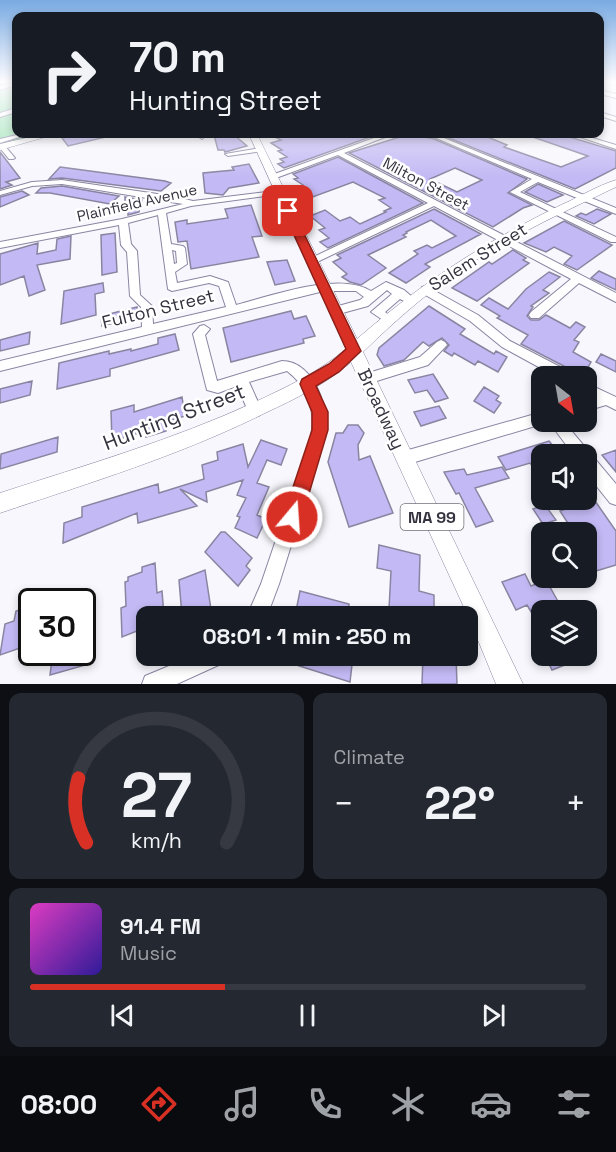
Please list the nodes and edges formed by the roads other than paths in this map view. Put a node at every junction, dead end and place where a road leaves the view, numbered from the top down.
1 (17, 138) edge
2 (33, 138) edge
3 (256, 138) edge
4 (378, 138) edge
5 (440, 138) edge
6 (587, 138) edge
7 (1, 145) edge
8 (616, 147) edge
9 (261, 150) junction
10 (338, 152) junction
11 (228, 154) dead end
12 (11, 158) dead end
13 (273, 176) junction
14 (539, 178) junction
15 (616, 183) edge
16 (280, 192) junction
17 (0, 193) edge
18 (586, 198) junction
19 (434, 203) junction
20 (191, 204) junction
21 (616, 211) edge
22 (162, 212) junction
23 (556, 212) junction
24 (123, 222) junction
25 (502, 238) junction
26 (614, 240) dead end
27 (0, 245) edge
28 (312, 261) junction
29 (579, 278) junction
30 (324, 287) junction
31 (344, 288) junction
32 (426, 290) junction
33 (400, 293) junction
34 (616, 298) edge
35 (412, 301) junction
36 (363, 302) junction
37 (232, 310) junction
38 (335, 311) junction
39 (376, 312) junction
40 (535, 315) dead end
41 (389, 320) junction
42 (204, 329) dead end
43 (148, 330) junction
44 (441, 345) dead end
45 (354, 351) junction
46 (0, 366) edge
47 (547, 366) edge
48 (241, 379) junction
49 (367, 379) junction
50 (307, 384) junction
51 (597, 394) edge
52 (611, 402) edge
53 (255, 411) junction
54 (531, 421) edge
55 (564, 432) edge
56 (574, 444) edge
57 (405, 458) junction
58 (597, 474) edge
59 (616, 497) edge
60 (0, 503) edge
61 (261, 606) edge
62 (194, 666) edge
63 (153, 684) edge
64 (510, 684) edge

1 - 7 street
2 - 7 main road
3 - 9 main road, Broadway / MA 99
4 - 10 street
5 - 14 street
6 - 8 street
7 - 12 street
9 - 11 street
9 - 13 main road, Broadway / MA 99
10 - 13 street
10 - 19 street, Milton Street
13 - 16 main road, Broadway / MA 99
14 - 18 street
14 - 23 street
15 - 18 main road, Salem Street
16 - 20 street, Plainfield Avenue
16 - 28 main road, Broadway / MA 99
17 - 20 street
18 - 21 street
18 - 23 main road, Salem Street
19 - 25 street, Milton Street
19 - 28 street
20 - 22 street, Plainfield Avenue
22 - 24 street, Plainfield Avenue
22 - 37 street
23 - 25 main road, Salem Street
23 - 26 street
24 - 27 street, Plainfield Avenue
24 - 43 street
25 - 29 street, Milton Street
25 - 32 main road, Salem Street
28 - 30 main road, Broadway / MA 99
29 - 34 street, Milton Street
29 - 40 street
30 - 31 street, Fulton Street
30 - 37 street, Fulton Street
30 - 38 main road, Broadway / MA 99
31 - 36 street
31 - 36 street, Fulton Street
32 - 35 main road, Salem Street
32 - 47 street
33 - 35 street
33 - 36 street
33 - 39 street
35 - 41 main road, Salem Street
36 - 38 street
36 - 39 street
37 - 43 street, Fulton Street
38 - 45 main road, Broadway / MA 99
39 - 41 street
41 - 45 main road, Salem Street
42 - 48 street
43 - 46 street, Fulton Street
44 - 49 street
45 - 49 main road, Broadway / MA 99
45 - 50 main road, Hunting Street
48 - 50 street
48 - 53 street
49 - 57 main road, Broadway / MA 99
50 - 53 main road, Hunting Street
50 - 61 street
51 - 52 street
53 - 60 main road, Hunting Street
54 - 57 street
55 - 56 street
57 - 64 main road, Broadway / MA 99
58 - 59 street
62 - 63 street

